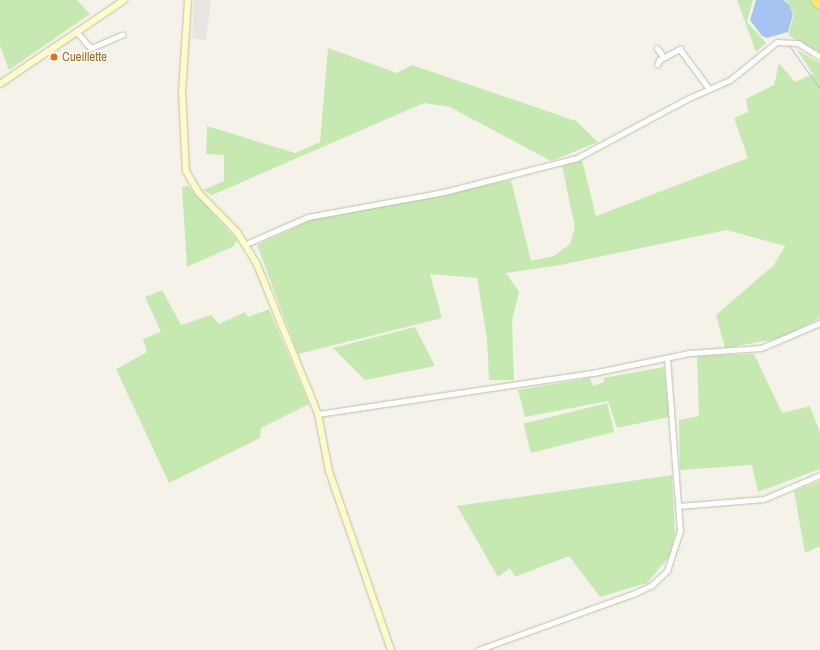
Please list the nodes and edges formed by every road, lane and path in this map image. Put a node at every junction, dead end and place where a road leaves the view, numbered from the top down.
1 (124, 0) edge
2 (188, 0) edge
3 (815, 0) edge
4 (820, 5) edge
5 (77, 32) junction
6 (122, 35) dead end
7 (657, 48) dead end
8 (664, 57) junction
9 (820, 57) edge
10 (657, 65) dead end
11 (0, 84) edge
12 (709, 88) junction
13 (246, 244) junction
14 (820, 323) edge
15 (667, 358) junction
16 (318, 414) junction
17 (820, 474) edge
18 (679, 506) junction
19 (391, 650) edge
20 (478, 650) edge

1 - 5 street
2 - 13 street
3 - 4 highway
5 - 6 street
5 - 11 street
7 - 8 street
8 - 10 street
8 - 12 street
9 - 12 street
12 - 13 street
13 - 16 street
14 - 15 street
15 - 16 street
15 - 18 street
16 - 19 street
17 - 18 street
18 - 20 street

